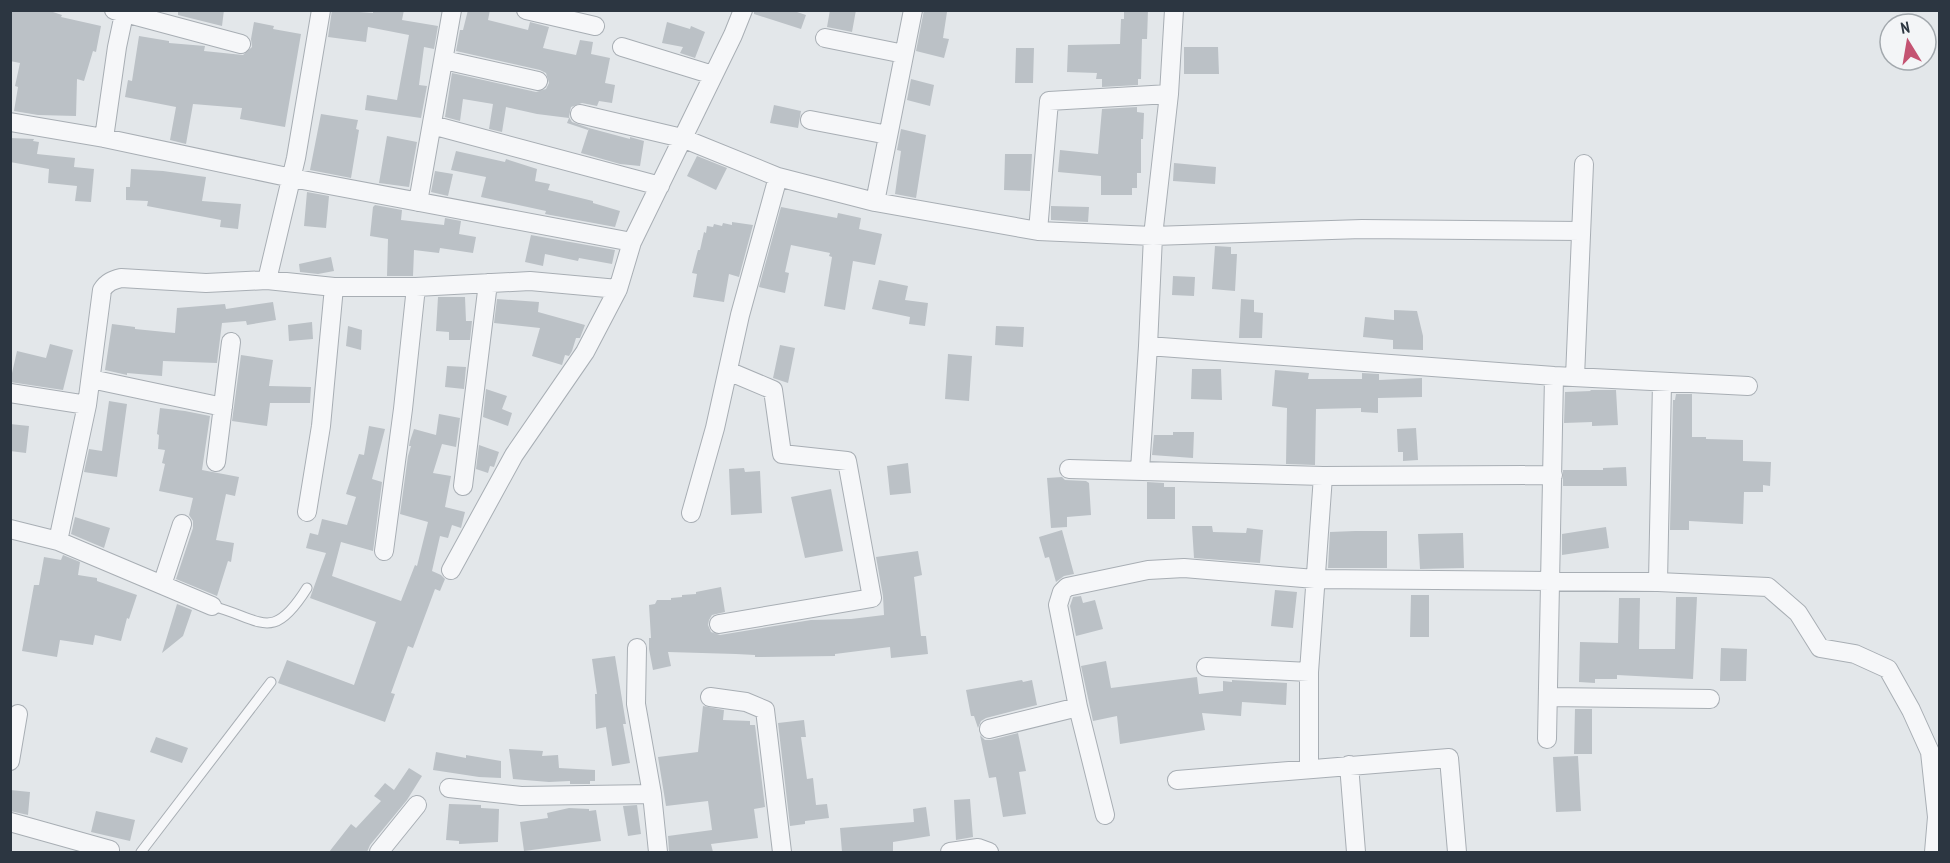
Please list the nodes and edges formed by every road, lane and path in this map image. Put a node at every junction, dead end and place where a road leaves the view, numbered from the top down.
1 (321, 10) edge
2 (453, 10) edge
3 (526, 10) edge
4 (743, 10) edge
5 (913, 10) edge
6 (1174, 10) edge
7 (119, 12) edge
8 (595, 26) dead end
9 (825, 38) dead end
10 (241, 44) dead end
11 (622, 47) dead end
12 (904, 54) junction
13 (444, 60) junction
14 (713, 75) junction
15 (538, 81) dead end
16 (1169, 94) junction
17 (580, 114) dead end
18 (810, 120) dead end
19 (10, 122) edge
20 (432, 125) junction
21 (888, 135) junction
22 (104, 138) junction
23 (682, 138) junction
24 (1584, 164) dead end
25 (778, 177) junction
26 (292, 178) junction
27 (660, 186) junction
28 (418, 202) junction
29 (874, 202) junction
30 (1038, 231) junction
31 (1581, 231) junction
32 (1153, 236) junction
33 (632, 242) junction
34 (267, 280) junction
35 (488, 283) junction
36 (334, 287) junction
37 (416, 287) junction
38 (618, 289) junction
39 (231, 342) dead end
40 (1148, 346) junction
41 (728, 371) junction
42 (1554, 376) junction
43 (1575, 377) junction
44 (91, 379) junction
45 (1662, 382) junction
46 (1748, 386) dead end
47 (10, 393) edge
48 (87, 405) junction
49 (223, 407) junction
50 (216, 462) dead end
51 (1069, 469) dead end
52 (1140, 470) junction
53 (1553, 475) junction
54 (1323, 476) junction
55 (463, 486) dead end
56 (307, 512) dead end
57 (691, 513) dead end
58 (182, 524) dead end
59 (10, 529) edge
60 (58, 541) junction
61 (384, 551) dead end
62 (452, 570) dead end
63 (1315, 579) junction
64 (1551, 580) junction
65 (1658, 582) junction
66 (162, 585) junction
67 (307, 588) dead end
68 (212, 606) joint
69 (719, 624) dead end
70 (637, 648) dead end
71 (1206, 667) dead end
72 (1309, 672) junction
73 (271, 682) dead end
74 (710, 697) dead end
75 (1548, 697) junction
76 (1710, 699) dead end
77 (1078, 707) junction
78 (18, 714) dead end
79 (989, 729) dead end
80 (1547, 739) dead end
81 (10, 761) edge
82 (1349, 765) junction
83 (1310, 769) junction
84 (1177, 780) dead end
85 (449, 788) dead end
86 (652, 794) junction
87 (417, 806) dead end
88 (1105, 815) dead end
89 (10, 822) edge
90 (115, 851) edge
91 (141, 852) edge
92 (379, 852) edge
93 (658, 852) edge
94 (782, 852) edge
95 (950, 852) edge
96 (989, 852) edge
97 (1356, 852) edge
98 (1457, 852) edge
99 (1934, 852) edge

1 - 26 street
2 - 13 street
3 - 8 street
4 - 14 street
5 - 12 street
6 - 16 street
7 - 10 street
7 - 22 street
9 - 12 street
11 - 14 street
12 - 21 street
13 - 15 street
13 - 20 street
14 - 23 street
16 - 30 street
16 - 32 street
17 - 23 street
18 - 21 street
19 - 22 street
20 - 27 street
20 - 28 street
21 - 29 street
22 - 26 street
23 - 25 street
23 - 27 street
24 - 31 street
25 - 29 street
25 - 41 street
26 - 28 street
26 - 34 street
27 - 33 street
28 - 33 street
29 - 30 street
30 - 32 street
31 - 32 street
31 - 43 street
32 - 40 street
33 - 38 street
34 - 36 street
34 - 44 street
35 - 37 street
35 - 38 street
35 - 55 street
36 - 37 street
36 - 56 street
37 - 61 street
38 - 62 street
39 - 49 street
40 - 42 street
40 - 52 street
41 - 57 street
41 - 69 street
42 - 43 street
42 - 53 street
43 - 45 street
44 - 48 street
44 - 49 street
45 - 46 street
45 - 65 street
47 - 48 street
48 - 60 street
49 - 50 street
51 - 52 street
52 - 54 street
53 - 54 street
53 - 64 street
54 - 63 street
58 - 66 street
59 - 60 street
60 - 66 street
63 - 64 street
63 - 72 street
63 - 77 street
64 - 65 street
64 - 75 street
65 - 99 street
66 - 68 street
67 - 68 lane
70 - 86 street
71 - 72 street
72 - 83 street
73 - 91 lane
74 - 94 street
75 - 76 street
75 - 80 street
77 - 79 street
77 - 88 street
78 - 81 street
82 - 83 street
82 - 97 street
82 - 98 street
83 - 84 street
85 - 86 street
86 - 93 street
87 - 92 street
89 - 90 street
95 - 96 street

